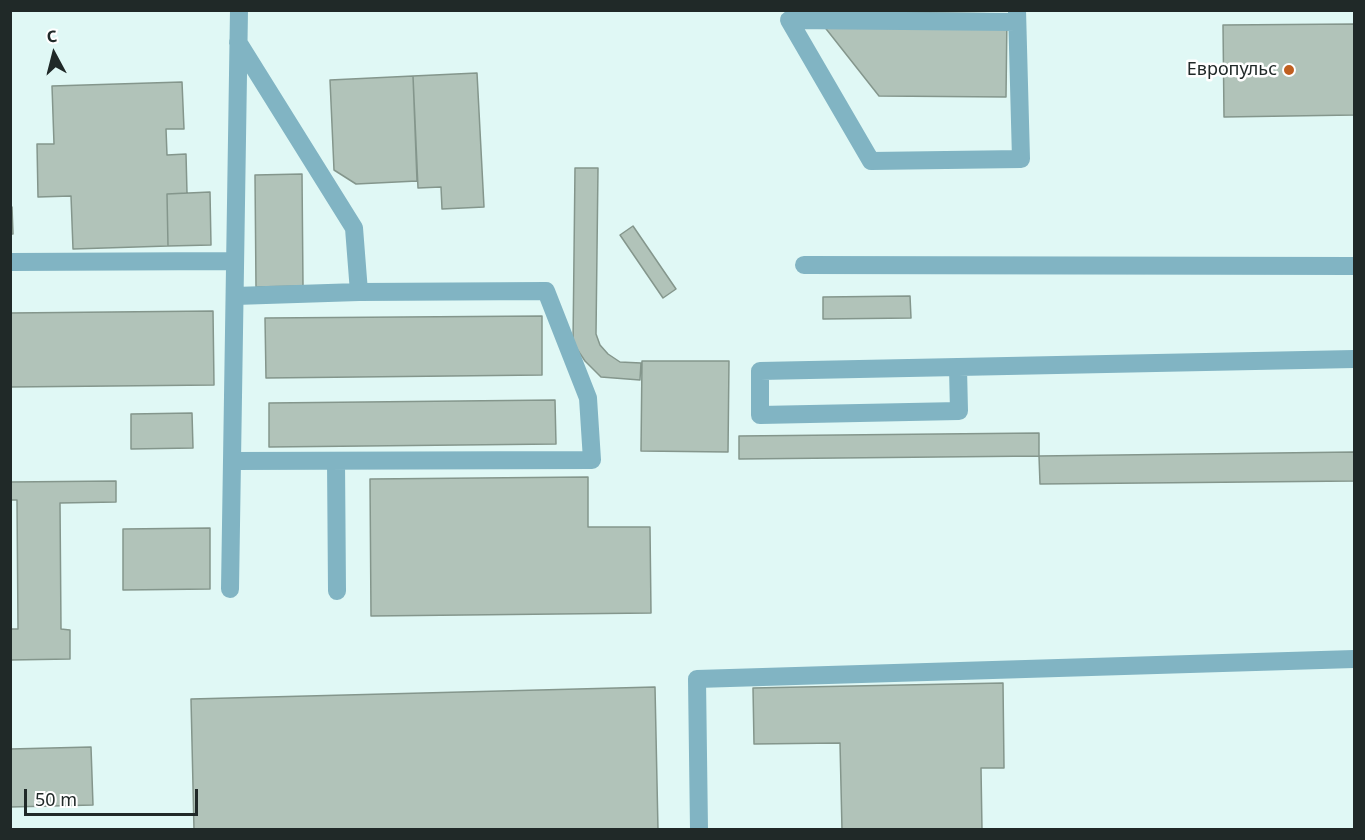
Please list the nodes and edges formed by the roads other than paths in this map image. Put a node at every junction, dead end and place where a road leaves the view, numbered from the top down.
1 (239, 10) edge
2 (1017, 16) edge
3 (238, 42) junction
4 (235, 261) junction
5 (10, 262) edge
6 (804, 265) dead end
7 (1354, 266) edge
8 (359, 292) junction
9 (235, 296) junction
10 (1354, 359) edge
11 (958, 368) junction
12 (232, 461) junction
13 (336, 461) junction
14 (230, 590) dead end
15 (337, 591) dead end
16 (1354, 660) edge
17 (699, 830) edge

1 - 3 lane
2 - 2 lane
3 - 4 lane
3 - 8 lane
4 - 5 lane
4 - 9 lane
6 - 7 lane
8 - 9 lane
8 - 13 lane
9 - 12 lane
10 - 11 lane
11 - 11 lane
12 - 13 lane
12 - 14 lane
13 - 15 lane
16 - 17 lane

